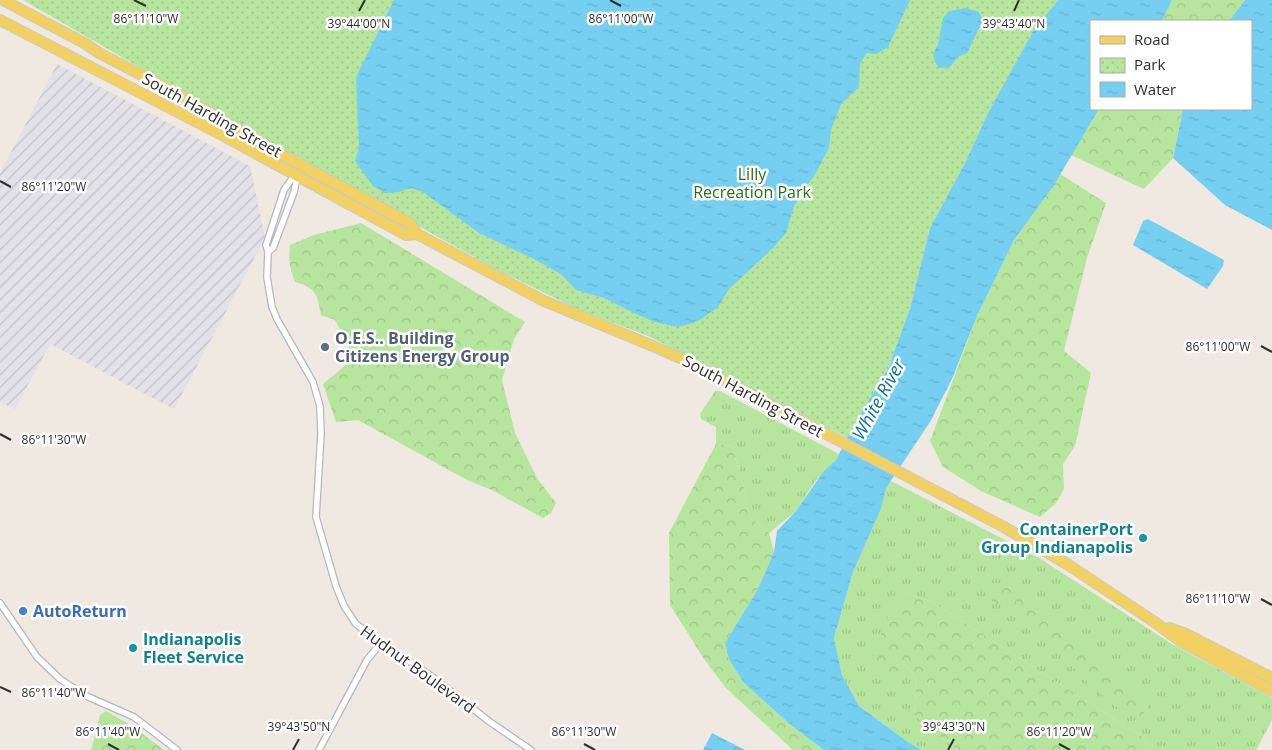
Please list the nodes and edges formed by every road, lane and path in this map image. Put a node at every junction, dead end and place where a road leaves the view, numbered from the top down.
1 (7, 1) edge
2 (1, 23) edge
3 (132, 70) junction
4 (123, 83) junction
5 (300, 165) junction
6 (295, 175) junction
7 (417, 234) junction
8 (268, 252) junction
9 (0, 603) edge
10 (1156, 623) junction
11 (381, 643) junction
12 (1272, 678) edge
13 (1272, 690) edge
14 (177, 750) edge
15 (319, 750) edge
16 (531, 750) edge

1 - 2 main road
1 - 3 main road, South Harding Street
2 - 4 main road, South Harding Street
3 - 4 main road
3 - 5 main road, South Harding Street
4 - 6 main road, South Harding Street
5 - 6 street, Hudnut Boulevard
5 - 7 main road, South Harding Street
6 - 7 main road, South Harding Street
6 - 8 street, Hudnut Boulevard
6 - 8 street, Hudnut Boulevard
7 - 10 main road, South Harding Street
8 - 11 street, Hudnut Boulevard
9 - 14 street
10 - 12 main road
10 - 13 main road
11 - 15 street
11 - 16 street, Hudnut Boulevard

